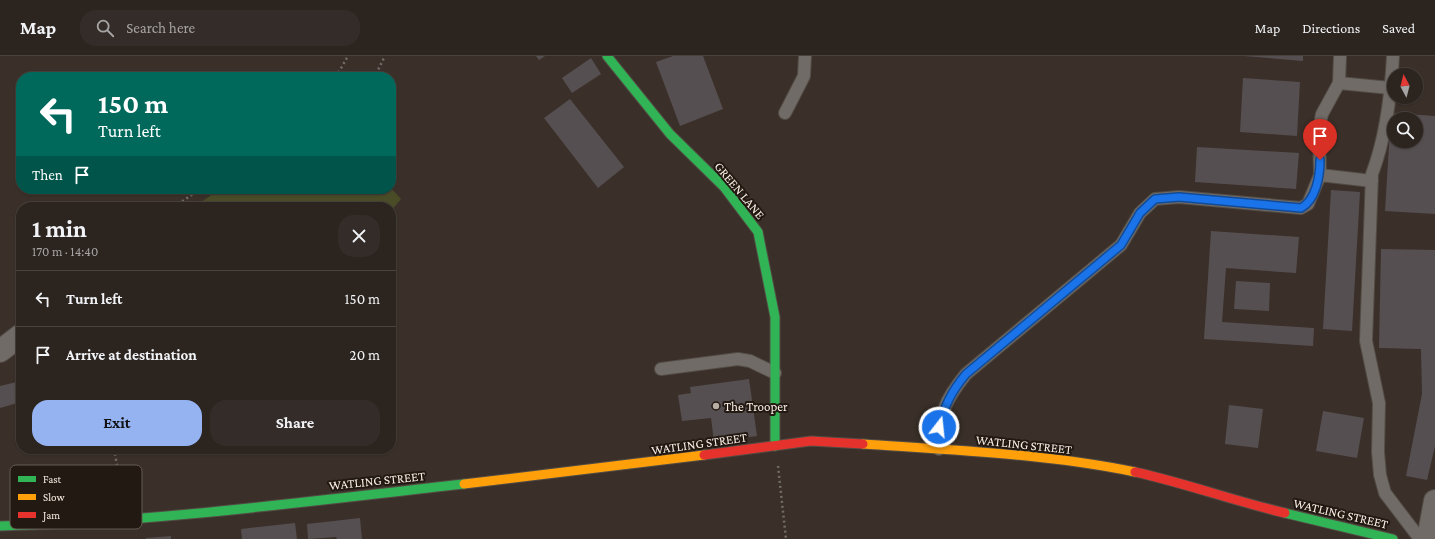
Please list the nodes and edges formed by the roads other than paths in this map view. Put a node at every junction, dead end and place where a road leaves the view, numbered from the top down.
1 (607, 56) edge
2 (805, 56) edge
3 (1340, 56) edge
4 (1393, 56) edge
5 (1392, 68) edge
6 (1339, 83) junction
7 (1387, 88) edge
8 (1388, 104) edge
9 (785, 113) dead end
10 (1320, 175) junction
11 (1372, 181) junction
12 (16, 339) edge
13 (0, 351) edge
14 (661, 369) dead end
15 (775, 373) junction
16 (775, 446) junction
17 (939, 449) junction
18 (1435, 501) edge
19 (142, 517) edge
20 (0, 526) edge
21 (10, 526) edge
22 (1393, 539) edge
23 (1420, 539) edge
24 (1428, 539) edge

1 - 15 street, GREEN LANE
2 - 9 lane
3 - 6 lane
4 - 5 lane
6 - 7 lane
6 - 10 lane
8 - 11 lane
10 - 11 lane
10 - 17 lane
11 - 23 lane
12 - 13 street
14 - 15 lane
15 - 16 street, GREEN LANE
16 - 17 street, WATLING STREET
16 - 19 street, WATLING STREET
17 - 22 street, WATLING STREET
18 - 24 street
20 - 21 street, WATLING STREET

